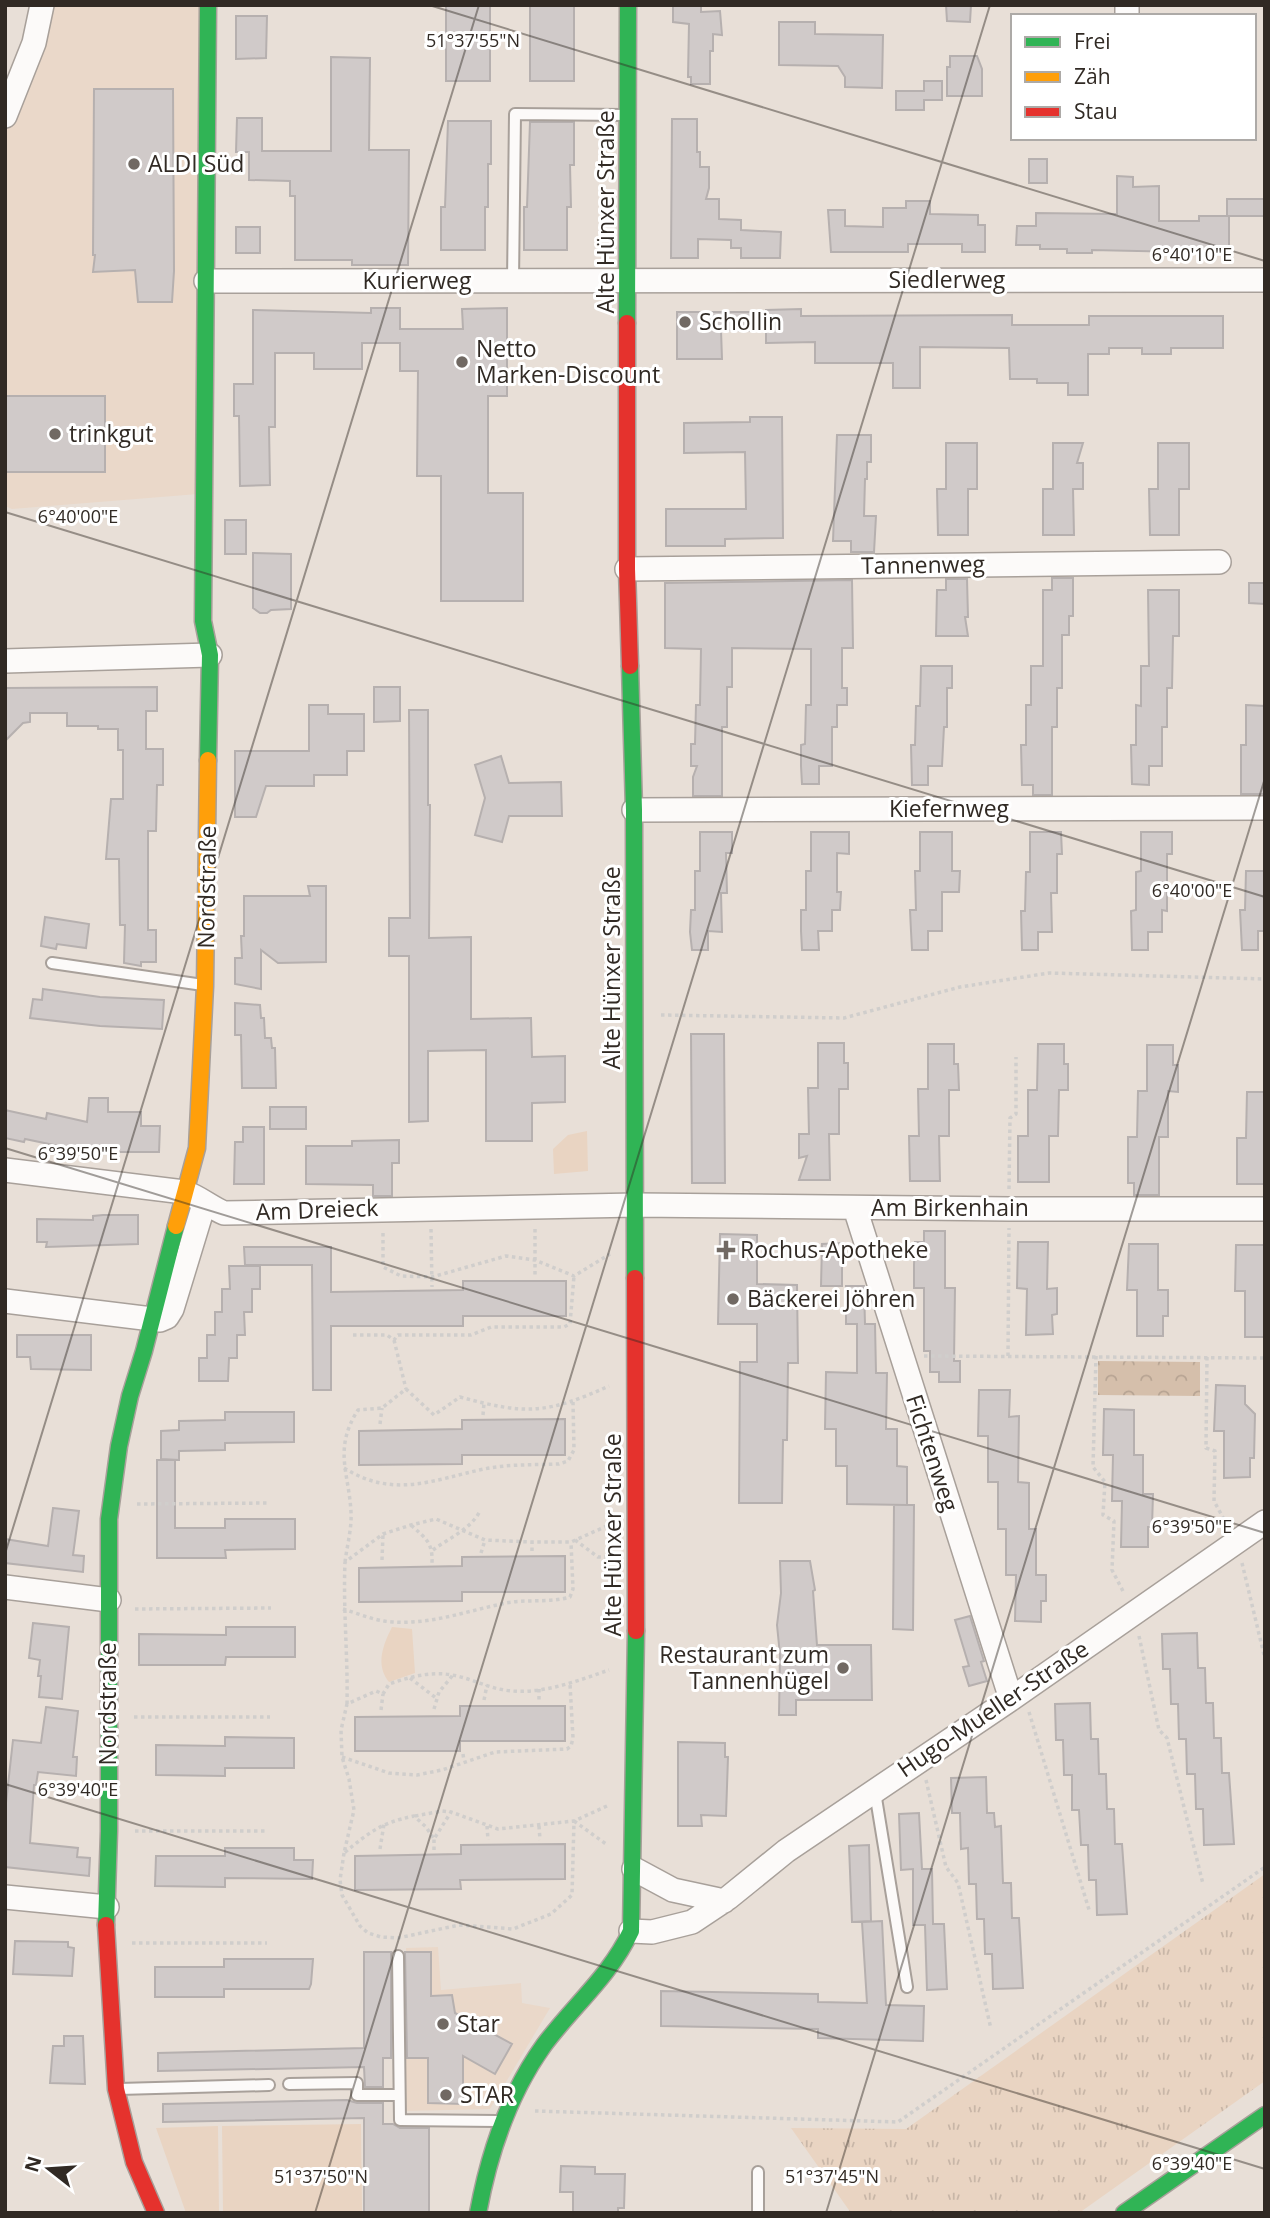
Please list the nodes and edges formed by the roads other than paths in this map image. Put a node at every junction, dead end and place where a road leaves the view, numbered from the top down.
1 (42, 5) edge
2 (208, 5) edge
3 (628, 5) edge
4 (629, 115) junction
5 (5, 116) edge
6 (1265, 279) edge
7 (206, 281) junction
8 (513, 281) junction
9 (629, 281) junction
10 (1219, 562) dead end
11 (627, 569) junction
12 (210, 655) junction
13 (5, 661) edge
14 (1265, 808) edge
15 (634, 810) junction
16 (52, 963) dead end
17 (205, 986) junction
18 (5, 1170) edge
19 (184, 1192) junction
20 (204, 1204) junction
21 (636, 1205) junction
22 (855, 1208) junction
23 (1265, 1209) edge
24 (5, 1301) edge
25 (151, 1318) junction
26 (1265, 1522) edge
27 (5, 1587) edge
28 (109, 1605) junction
29 (1017, 1694) junction
30 (874, 1790) junction
31 (634, 1869) junction
32 (5, 1897) edge
33 (724, 1900) junction
34 (107, 1907) junction
35 (631, 1931) junction
36 (398, 1956) dead end
37 (907, 1987) dead end
38 (289, 2084) dead end
39 (269, 2085) dead end
40 (116, 2089) junction
41 (399, 2095) junction
42 (1265, 2115) edge
43 (506, 2116) junction
44 (758, 2172) dead end
45 (156, 2213) edge
46 (478, 2213) edge
47 (758, 2213) edge
48 (1124, 2213) edge

1 - 5 street
2 - 7 street
3 - 4 street, Alte Hünxer Straße
4 - 8 lane
4 - 9 street, Alte Hünxer Straße
6 - 9 street, Siedlerweg
7 - 8 street, Kurierweg
7 - 12 street
8 - 9 street, Kurierweg
9 - 11 street, Alte Hünxer Straße
10 - 11 street, Tannenweg
11 - 15 street, Alte Hünxer Straße
12 - 13 street
12 - 17 street, Nordstraße
14 - 15 street, Kiefernweg
15 - 21 street, Alte Hünxer Straße
16 - 17 lane
17 - 19 street, Nordstraße
18 - 19 street, Am Dreieck
19 - 20 street, Am Dreieck
19 - 25 street, Nordstraße
20 - 21 street, Am Dreieck
20 - 25 street
21 - 22 street, Am Birkenhain
21 - 31 street, Alte Hünxer Straße
22 - 23 street, Am Birkenhain
22 - 29 street, Fichtenweg
24 - 25 street
25 - 28 street, Nordstraße
26 - 29 street, Hugo-Mueller-Straße
27 - 28 street
28 - 34 street, Nordstraße
29 - 30 street, Hugo-Mueller-Straße
30 - 33 street, Hugo-Mueller-Straße
30 - 37 lane
31 - 33 street
31 - 35 street, Alte Hünxer Straße
32 - 34 street
33 - 35 street, Hugo-Mueller-Straße
34 - 40 street, Nordstraße
35 - 43 street
36 - 41 lane
38 - 41 lane
39 - 40 lane
40 - 45 street, Nordstraße
41 - 43 lane
42 - 48 street
43 - 46 street
44 - 47 lane

